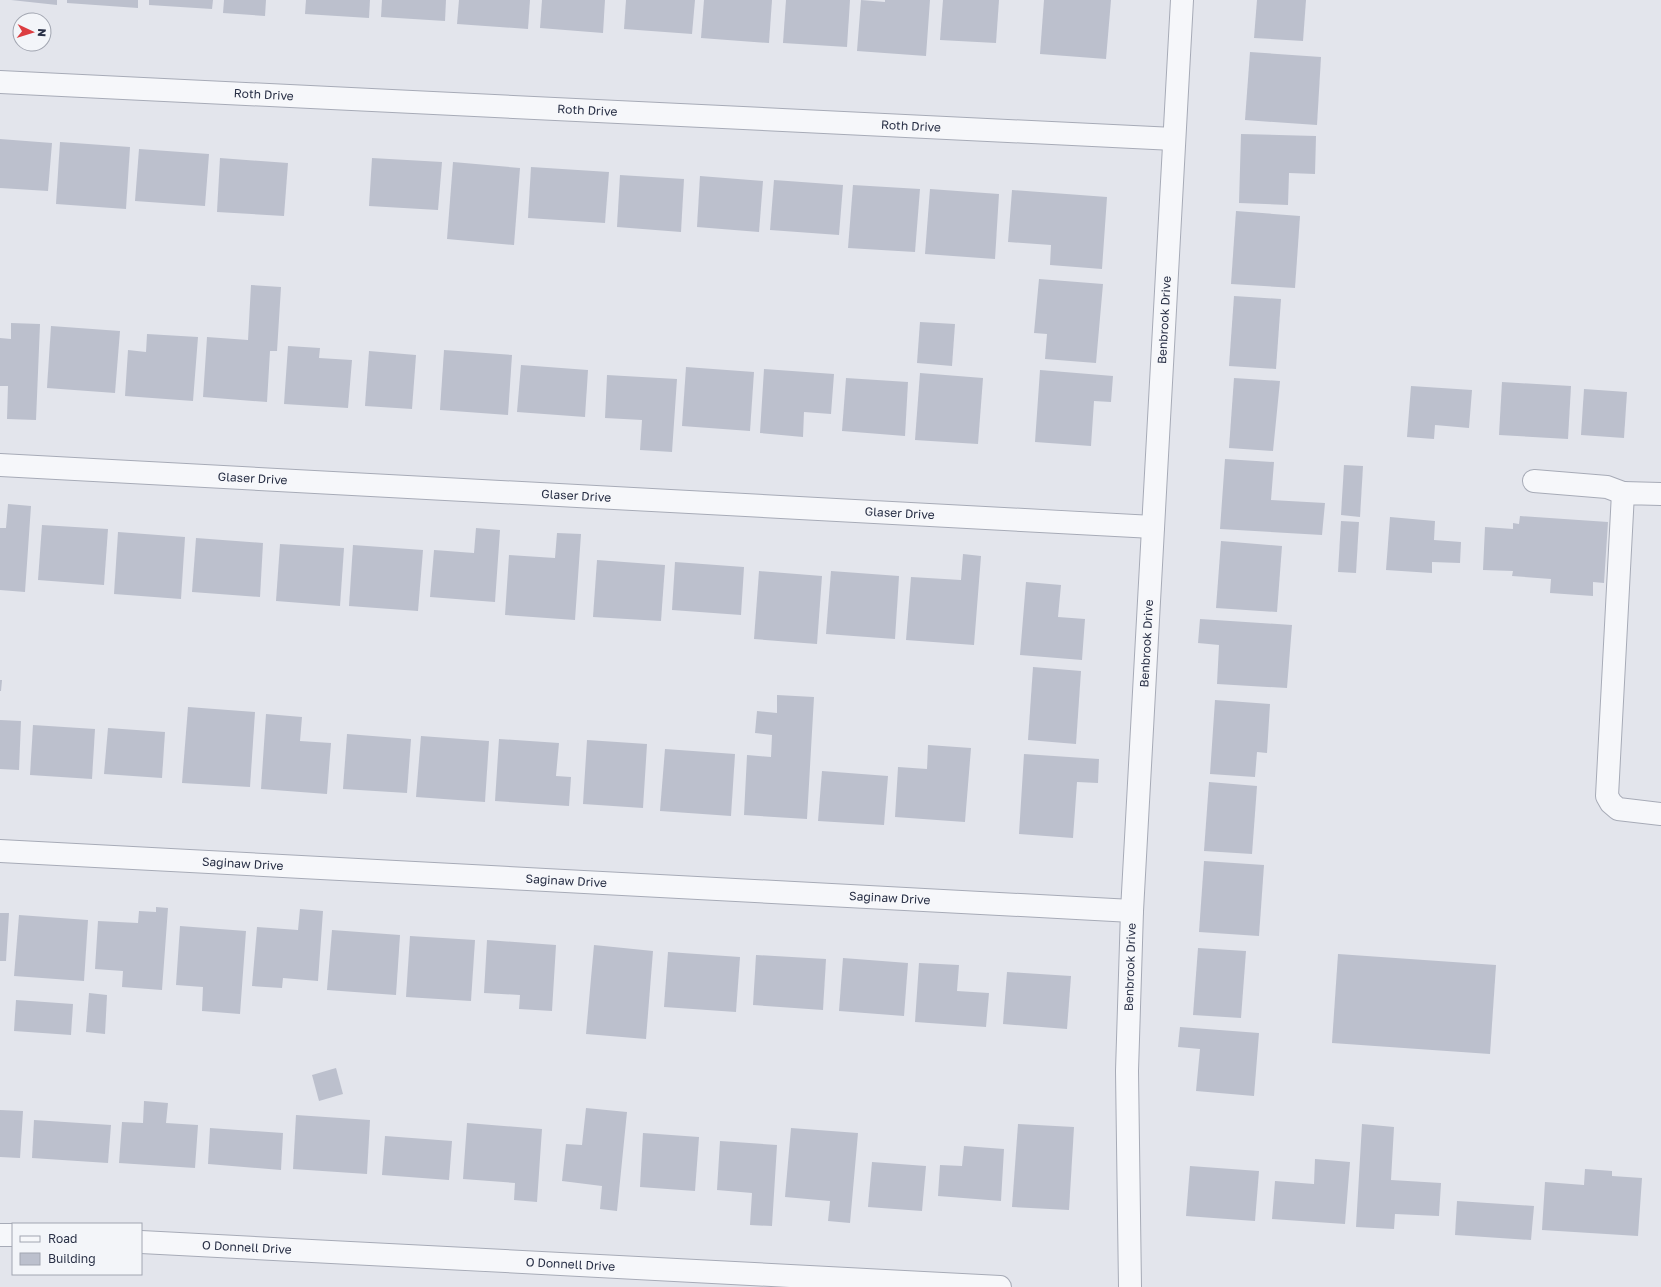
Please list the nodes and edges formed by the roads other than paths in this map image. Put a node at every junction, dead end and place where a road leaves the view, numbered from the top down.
1 (1182, 0) edge
2 (0, 82) edge
3 (1174, 138) junction
4 (0, 465) edge
5 (1534, 481) dead end
6 (1623, 493) junction
7 (1661, 494) edge
8 (1153, 527) junction
9 (1661, 814) edge
10 (0, 851) edge
11 (1132, 911) junction
12 (0, 1234) edge
13 (12, 1235) edge
14 (142, 1242) edge
15 (1000, 1287) edge
16 (1130, 1287) edge

1 - 3 street, Benbrook Drive
2 - 3 street, Roth Drive
3 - 8 street, Benbrook Drive
4 - 8 street, Glaser Drive
5 - 6 street
6 - 7 street
6 - 9 street
8 - 11 street, Benbrook Drive
10 - 11 street, Saginaw Drive
11 - 16 street, Benbrook Drive
12 - 13 street
14 - 15 street, O Donnell Drive

